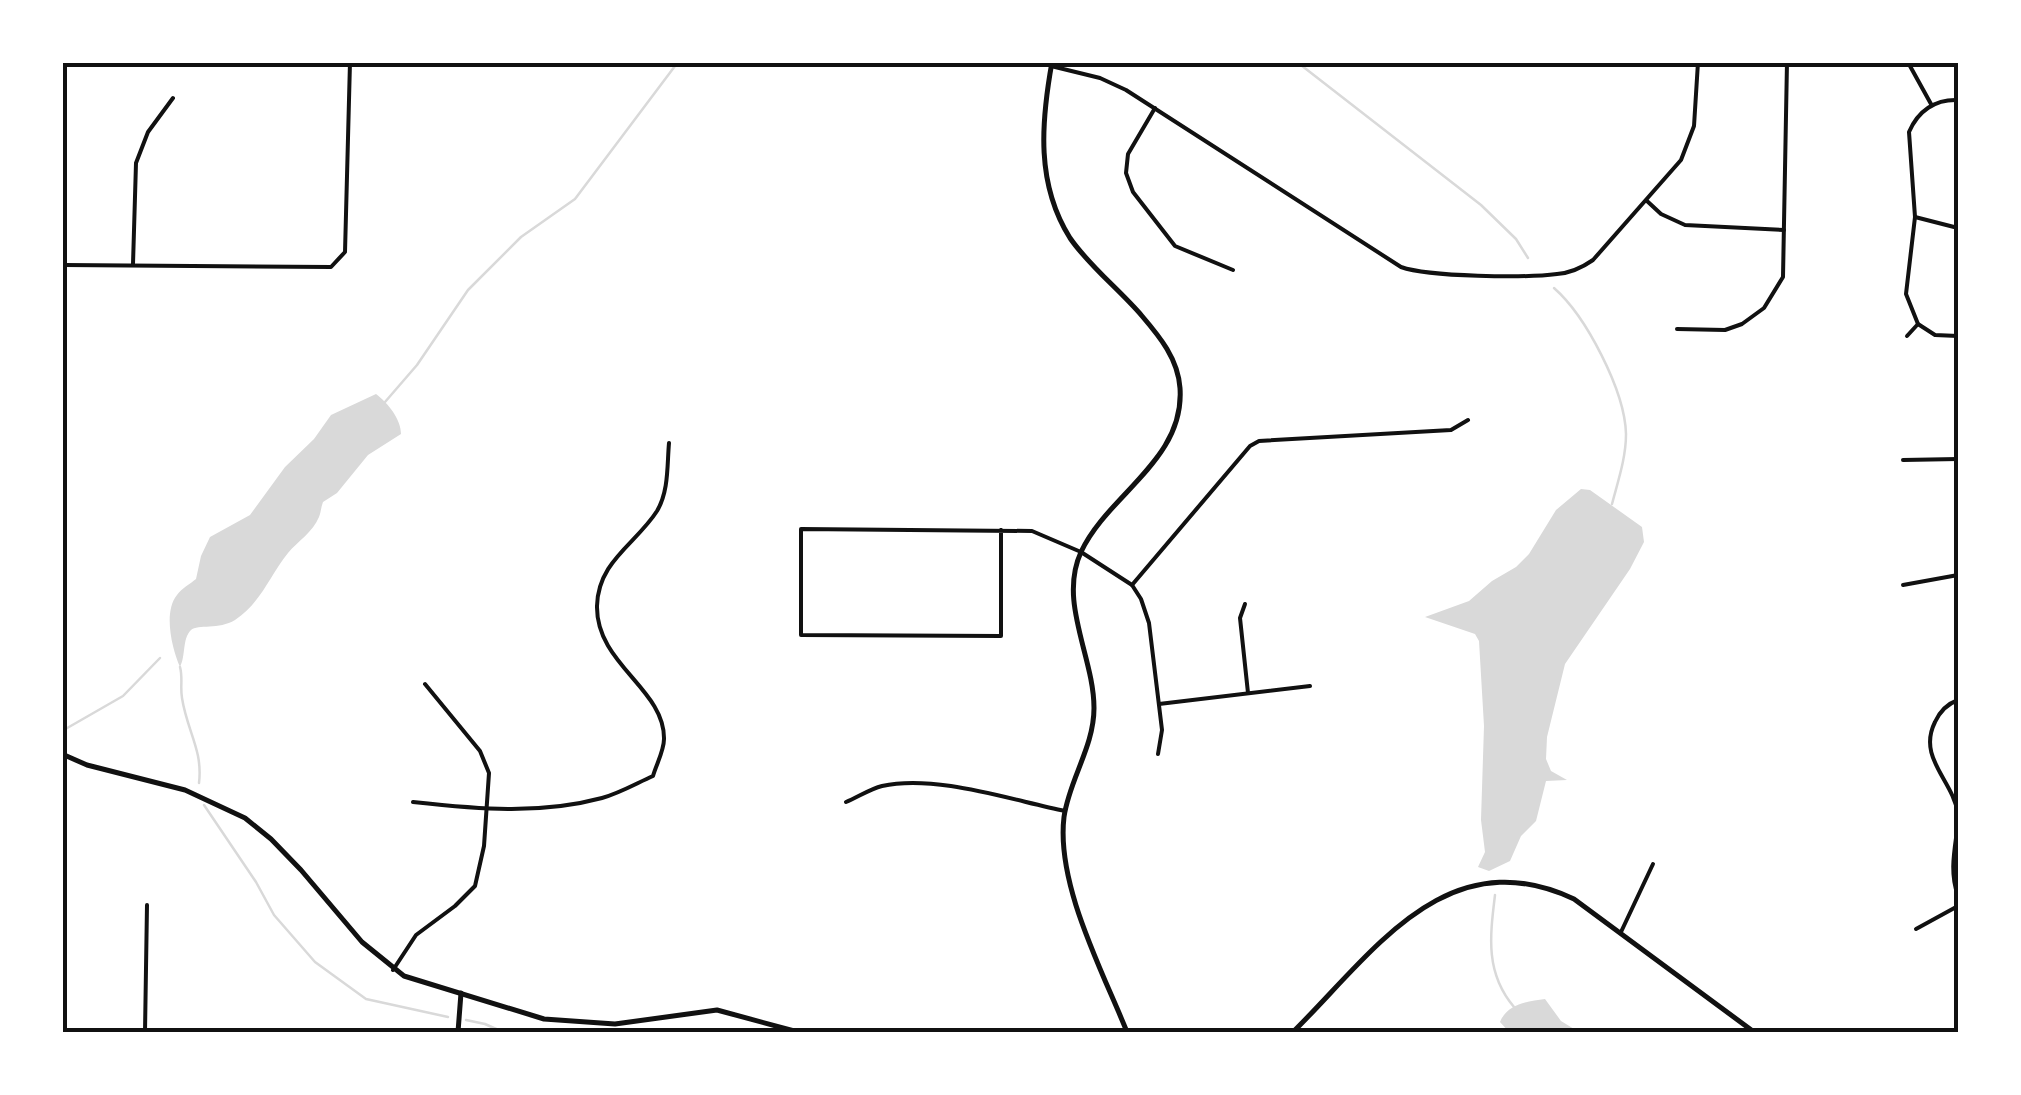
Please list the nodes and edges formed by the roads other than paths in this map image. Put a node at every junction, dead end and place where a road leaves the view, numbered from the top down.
1 (350, 62) edge
2 (1698, 62) edge
3 (1787, 62) edge
4 (1052, 64) edge
5 (1910, 66) dead end
6 (172, 98) dead end
7 (1958, 100) edge
8 (1931, 104) junction
9 (1155, 108) junction
10 (1646, 201) junction
11 (1915, 217) junction
12 (1958, 228) edge
13 (1786, 230) junction
14 (133, 264) junction
15 (64, 265) edge
16 (1233, 270) dead end
17 (1918, 324) junction
18 (1677, 329) dead end
19 (1907, 336) dead end
20 (1958, 336) edge
21 (1468, 420) dead end
22 (669, 443) dead end
23 (1958, 458) edge
24 (1903, 460) dead end
25 (1001, 530) junction
26 (1081, 552) junction
27 (1958, 574) edge
28 (1132, 585) junction
29 (1903, 585) dead end
30 (1246, 604) dead end
31 (425, 684) dead end
32 (1310, 686) dead end
33 (1248, 693) junction
34 (1958, 700) edge
35 (1159, 704) junction
36 (62, 754) edge
37 (1158, 754) dead end
38 (413, 802) dead end
39 (846, 802) dead end
40 (488, 810) junction
41 (1066, 811) junction
42 (1958, 814) edge
43 (1958, 823) edge
44 (1653, 864) dead end
45 (1958, 896) edge
46 (147, 905) dead end
47 (1958, 906) edge
48 (1916, 929) dead end
49 (1621, 932) junction
50 (394, 970) junction
51 (461, 993) junction
52 (145, 1032) edge
53 (458, 1032) edge
54 (798, 1032) edge
55 (1127, 1032) edge
56 (1294, 1032) edge
57 (1754, 1032) edge

1 - 14 street
2 - 10 street
3 - 13 street
4 - 9 street
4 - 26 street
5 - 8 street
6 - 14 street
7 - 8 street
8 - 11 street
9 - 10 street
9 - 16 street
10 - 13 street
11 - 12 street
11 - 17 street
13 - 18 street
14 - 15 street
17 - 19 street
17 - 20 street
21 - 28 street
22 - 40 street
23 - 24 street
25 - 25 street
25 - 26 street
26 - 28 street
26 - 41 street
27 - 29 street
28 - 35 street
30 - 33 street
31 - 40 street
32 - 33 street
33 - 35 street
34 - 42 street
35 - 37 street
36 - 50 street
38 - 40 street
39 - 41 street
40 - 50 street
41 - 55 street
43 - 45 street
44 - 49 street
46 - 52 street
47 - 48 street
49 - 56 street
49 - 57 street
50 - 51 street
51 - 53 street
51 - 54 street

